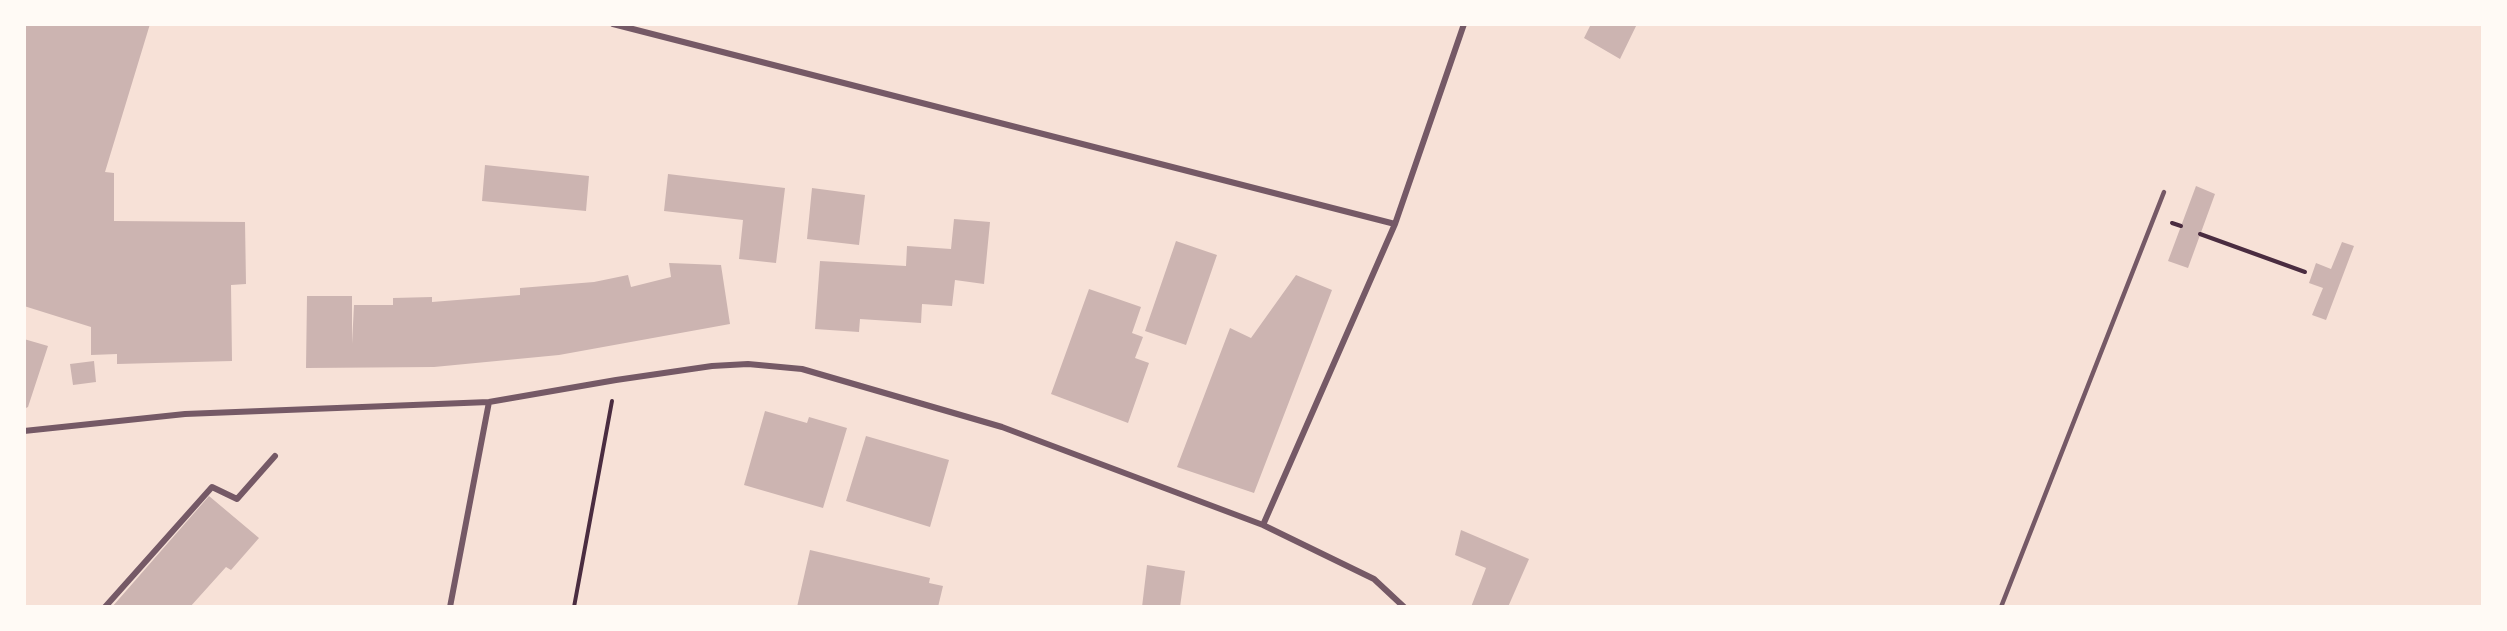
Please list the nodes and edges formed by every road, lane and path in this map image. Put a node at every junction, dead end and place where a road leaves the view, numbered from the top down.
1 (613, 24) edge
2 (1464, 24) edge
3 (2164, 192) dead end
4 (1395, 224) junction
5 (2200, 234) dead end
6 (2305, 272) dead end
7 (616, 380) junction
8 (489, 402) junction
9 (24, 431) edge
10 (275, 456) dead end
11 (1263, 525) junction
12 (105, 607) edge
13 (450, 607) edge
14 (574, 607) edge
15 (1404, 607) edge
16 (2001, 607) edge

1 - 4 street
2 - 4 street
3 - 16 lane
4 - 11 street
5 - 6 path
7 - 8 street
7 - 11 street
7 - 14 path
8 - 9 street
8 - 13 street
10 - 12 street
11 - 15 street

